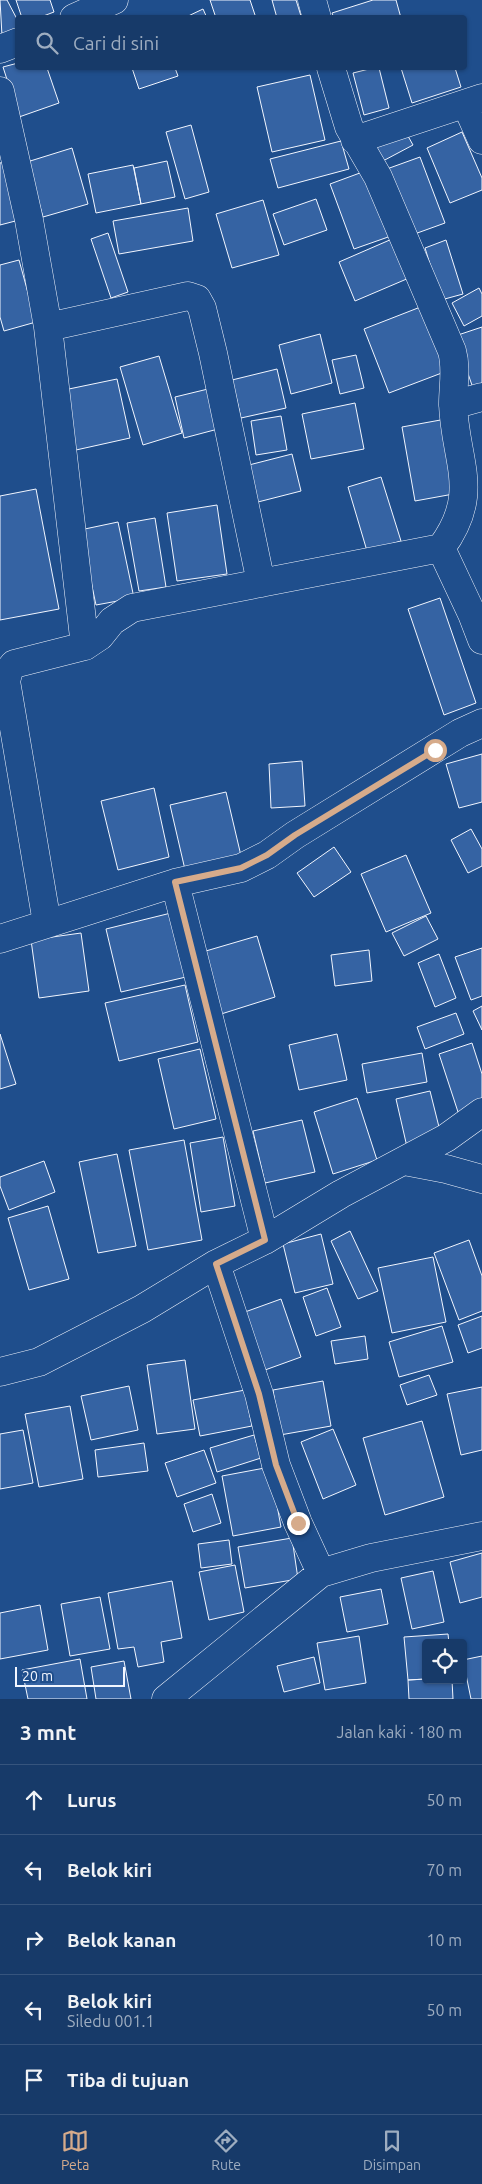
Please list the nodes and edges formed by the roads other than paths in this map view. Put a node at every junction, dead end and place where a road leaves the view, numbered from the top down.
1 (114, 0) edge
2 (312, 0) edge
3 (81, 15) edge
4 (316, 15) edge
5 (15, 43) edge
6 (0, 49) edge
7 (332, 70) edge
8 (0, 91) edge
9 (474, 101) edge
10 (355, 140) junction
11 (482, 140) edge
12 (48, 326) junction
13 (482, 397) edge
14 (454, 405) junction
15 (441, 548) junction
16 (261, 583) junction
17 (482, 640) edge
18 (85, 646) junction
19 (482, 722) edge
20 (175, 882) junction
21 (48, 923) junction
22 (0, 939) edge
23 (482, 1112) edge
24 (404, 1161) junction
25 (482, 1180) edge
26 (265, 1240) junction
27 (216, 1264) junction
28 (0, 1372) edge
29 (482, 1536) edge
30 (322, 1573) junction
31 (166, 1699) edge

1 - 3 street
2 - 4 street
5 - 6 street
7 - 10 street
8 - 12 street
9 - 10 street
9 - 11 street
10 - 14 street
12 - 16 street
12 - 18 street
13 - 14 street
14 - 15 street
15 - 16 street
15 - 17 street
16 - 18 street
18 - 21 street
19 - 20 street
20 - 21 street
20 - 26 street
21 - 22 street
23 - 24 street
24 - 25 street
24 - 26 street
26 - 27 street
27 - 28 street
27 - 30 street
29 - 30 street
30 - 31 street

